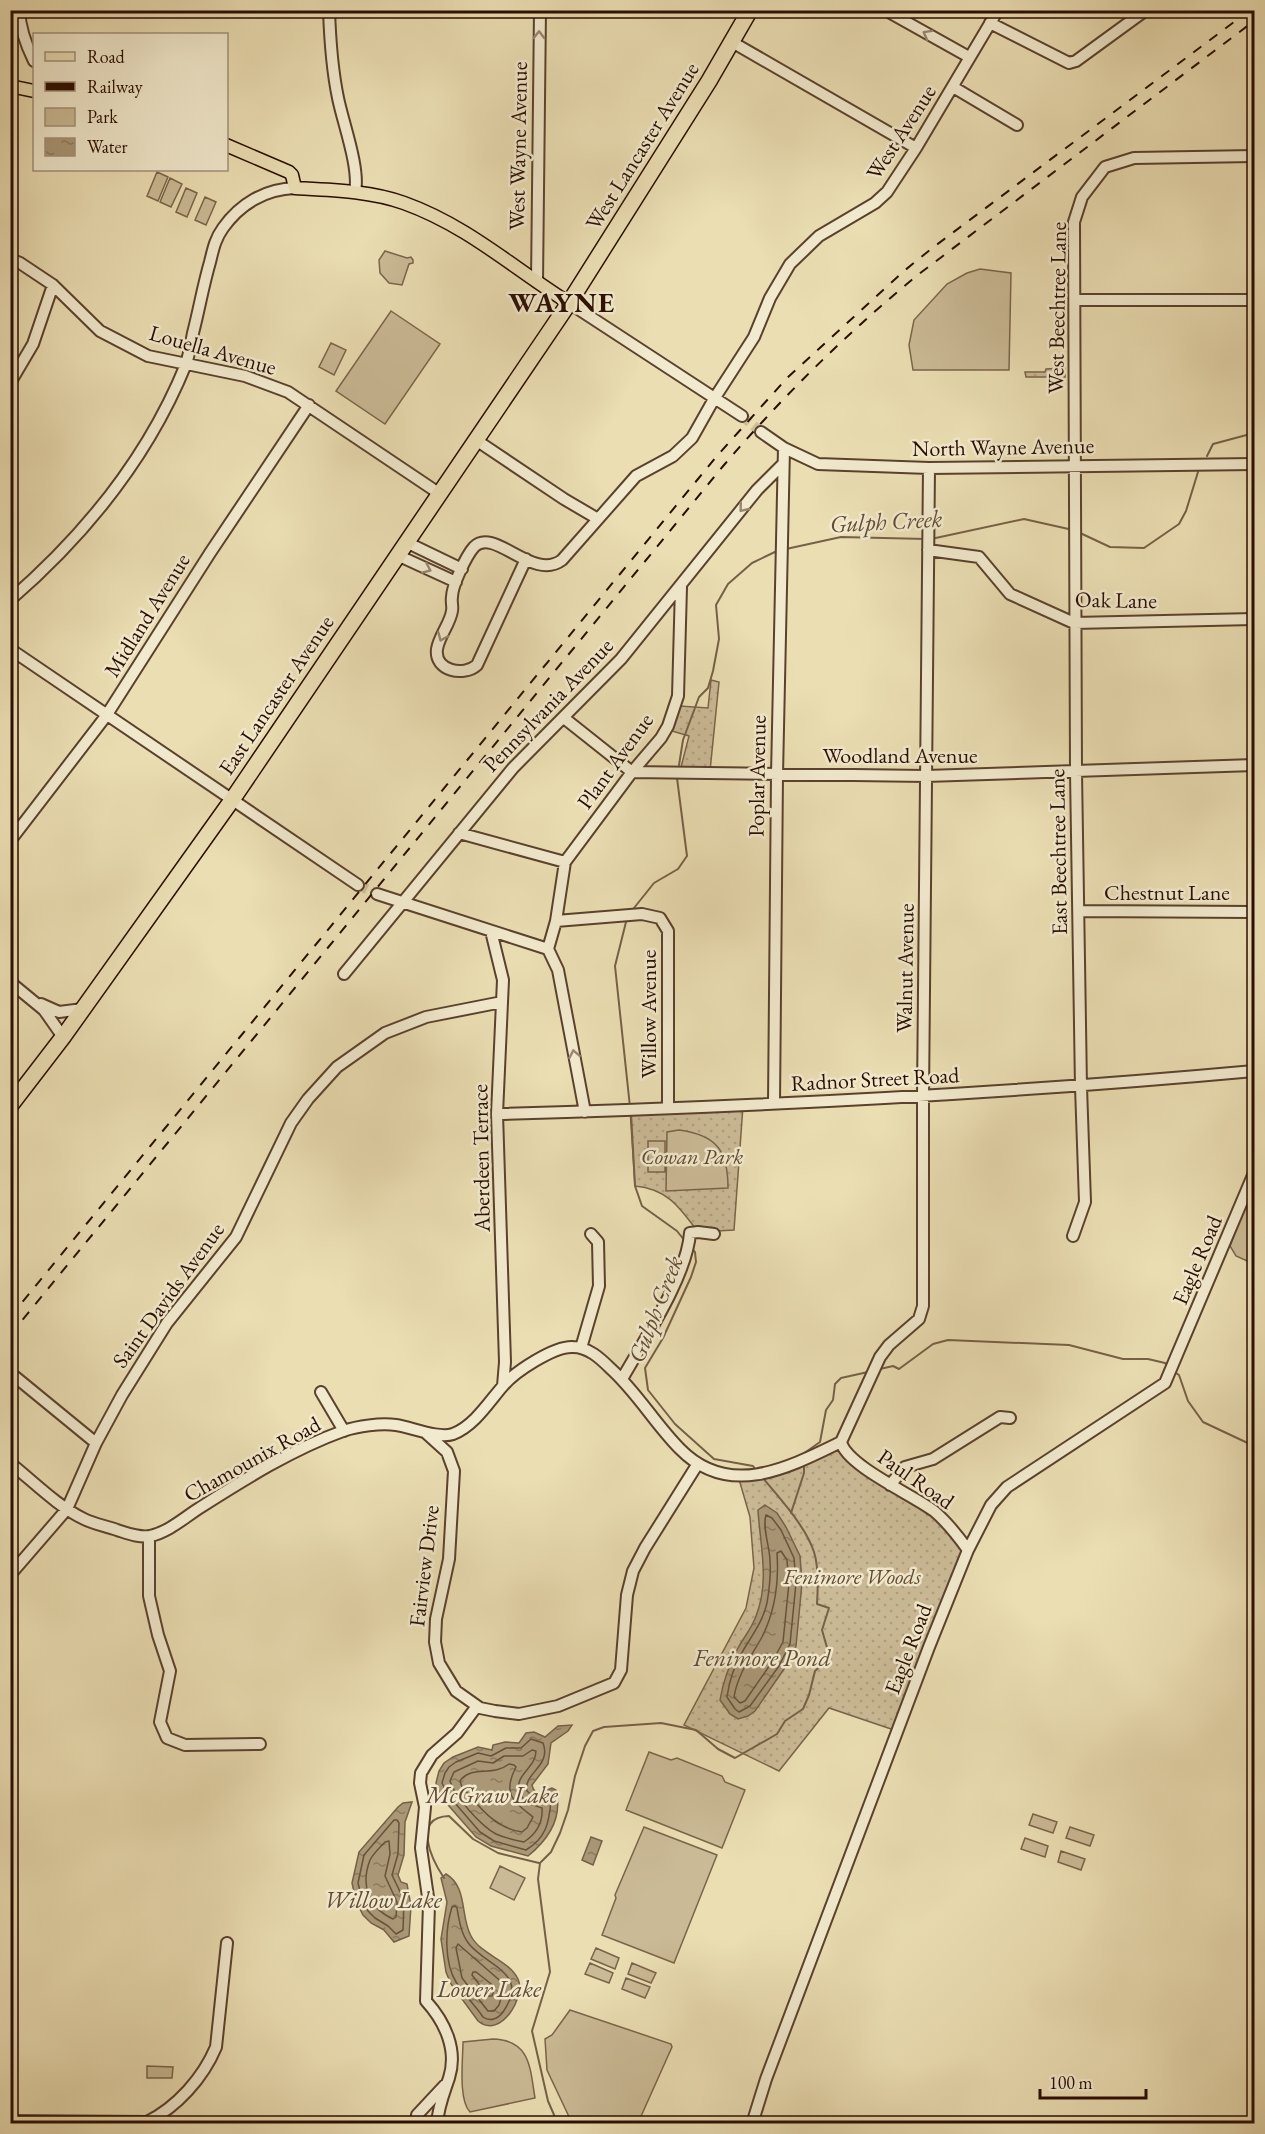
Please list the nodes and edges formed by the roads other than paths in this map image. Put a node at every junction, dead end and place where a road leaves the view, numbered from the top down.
1 (19, 10) edge
2 (329, 10) edge
3 (540, 10) edge
4 (750, 10) edge
5 (885, 10) edge
6 (998, 10) edge
7 (1146, 10) edge
8 (990, 23) junction
9 (732, 42) junction
10 (969, 57) junction
11 (33, 59) edge
12 (10, 86) edge
13 (953, 87) junction
14 (33, 91) edge
15 (1017, 125) dead end
16 (228, 146) edge
17 (916, 148) junction
18 (1254, 156) edge
19 (295, 188) junction
20 (355, 192) junction
21 (10, 260) edge
22 (537, 282) junction
23 (53, 285) junction
24 (1075, 300) junction
25 (1254, 300) edge
26 (569, 303) junction
27 (186, 363) junction
28 (10, 383) edge
29 (714, 399) junction
30 (309, 405) junction
31 (742, 416) tunnel mouth
32 (761, 432) tunnel mouth
33 (476, 440) junction
34 (784, 448) junction
35 (1254, 464) edge
36 (782, 465) junction
37 (1075, 465) junction
38 (929, 468) junction
39 (440, 494) junction
40 (598, 519) junction
41 (401, 549) junction
42 (928, 550) junction
43 (526, 559) junction
44 (462, 569) junction
45 (456, 582) junction
46 (681, 587) junction
47 (10, 600) edge
48 (1254, 619) edge
49 (1074, 623) junction
50 (10, 649) edge
51 (106, 716) junction
52 (564, 718) junction
53 (1254, 765) edge
54 (632, 772) junction
55 (1076, 772) junction
56 (777, 775) junction
57 (926, 776) junction
58 (232, 800) junction
59 (459, 833) junction
60 (10, 841) edge
61 (565, 862) junction
62 (358, 885) tunnel mouth
63 (377, 894) tunnel mouth
64 (402, 902) junction
65 (1078, 911) junction
66 (1254, 912) edge
67 (556, 921) junction
68 (491, 931) junction
69 (548, 948) junction
70 (344, 974) dead end
71 (10, 982) edge
72 (33, 1000) junction
73 (502, 1002) junction
74 (83, 1009) junction
75 (63, 1037) junction
76 (1254, 1071) edge
77 (1081, 1087) junction
78 (922, 1096) junction
79 (774, 1104) junction
80 (10, 1106) edge
81 (668, 1108) junction
82 (585, 1112) junction
83 (497, 1114) junction
84 (1254, 1173) edge
85 (591, 1234) dead end
86 (714, 1234) dead end
87 (1073, 1236) dead end
88 (581, 1348) junction
89 (10, 1376) edge
90 (622, 1378) junction
91 (503, 1386) junction
92 (321, 1392) dead end
93 (1010, 1418) dead end
94 (344, 1431) junction
95 (426, 1433) junction
96 (452, 1434) junction
97 (841, 1442) junction
98 (96, 1443) junction
99 (447, 1452) junction
100 (10, 1463) edge
101 (698, 1466) junction
102 (890, 1485) junction
103 (67, 1509) junction
104 (148, 1536) junction
105 (968, 1550) junction
106 (10, 1575) edge
107 (477, 1706) junction
108 (260, 1744) dead end
109 (227, 1943) dead end
110 (447, 2082) junction
111 (10, 2121) edge
112 (31, 2122) edge
113 (416, 2124) edge
114 (437, 2124) edge
115 (752, 2124) edge

1 - 11 street
2 - 20 street
22 -> 3 street, West Wayne Avenue
4 - 9 highway, West Lancaster Avenue
10 -> 5 street
6 - 8 street, West Avenue
7 - 8 street
8 - 10 street, West Avenue
9 - 17 street
9 - 26 highway, West Lancaster Avenue
10 - 13 street, West Avenue
12 - 14 main road
13 - 15 street
13 - 17 street, West Avenue
16 - 19 main road
17 - 29 street, West Avenue
18 - 24 street, West Beechtree Lane
19 - 20 main road
19 - 27 street
20 - 22 main road
21 - 23 street, Louella Avenue
22 - 26 main road
23 - 27 street, Louella Avenue
23 - 28 street
24 - 25 street
24 - 37 street, West Beechtree Lane
26 - 29 street
26 - 33 highway, East Lancaster Avenue
27 - 30 street, Louella Avenue
27 - 47 street
29 - 31 street
29 - 40 street, West Avenue
30 - 39 street, Louella Avenue
30 - 51 street, Midland Avenue
32 - 34 street, North Wayne Avenue
33 - 39 highway, East Lancaster Avenue
33 - 40 street
34 - 36 street, Poplar Avenue
34 - 38 street, North Wayne Avenue
35 - 37 street, North Wayne Avenue
36 -> 46 street, Pennsylvania Avenue
36 - 56 street, Poplar Avenue
37 - 38 street, North Wayne Avenue
37 - 49 street, East Beechtree Lane
38 - 42 street, Walnut Avenue
39 - 41 highway, East Lancaster Avenue
40 - 43 street, West Avenue
41 - 44 street
41 -> 45 street
41 - 58 highway, East Lancaster Avenue
42 - 49 street, Oak Lane
42 - 57 street, Walnut Avenue
43 - 44 street
45 -> 43 street
44 - 45 street
46 - 52 street, Pennsylvania Avenue
46 - 54 street, Plant Avenue
48 - 49 street, Oak Lane
49 - 55 street, East Beechtree Lane
50 - 51 street
51 - 58 street
51 - 60 street, Midland Avenue
52 - 54 street
52 - 59 street, Pennsylvania Avenue
53 - 55 street, Woodland Avenue
54 - 56 street, Woodland Avenue
54 - 61 street, Plant Avenue
55 - 57 street, Woodland Avenue
55 - 65 street, East Beechtree Lane
56 - 57 street, Woodland Avenue
56 - 79 street, Poplar Avenue
57 - 78 street, Walnut Avenue
58 - 62 street
58 - 74 highway, East Lancaster Avenue
59 - 61 street
59 - 64 street, Pennsylvania Avenue
61 - 67 street, Plant Avenue
63 - 64 street
64 - 68 street
64 - 70 street, Pennsylvania Avenue
65 - 66 street, Chestnut Lane
65 - 77 street, East Beechtree Lane
67 - 69 street, Plant Avenue
67 - 81 street, Willow Avenue
68 - 69 street
68 - 73 street, Aberdeen Terrace
82 -> 69 street
71 - 72 street
72 - 74 street
72 - 75 street
73 - 83 street, Aberdeen Terrace
73 - 98 street, Saint Davids Avenue
74 - 75 highway, East Lancaster Avenue
75 - 80 highway, East Lancaster Avenue
76 - 77 street, Radnor Street Road
77 - 78 street, Radnor Street Road
77 - 87 street, East Beechtree Lane
78 - 79 street, Radnor Street Road
78 - 97 street, Walnut Avenue
79 - 81 street, Radnor Street Road
81 - 82 street, Radnor Street Road
82 - 83 street, Radnor Street Road
83 - 91 street, Aberdeen Terrace
84 - 105 street, Eagle Road
85 - 88 street
86 - 90 street
88 - 90 street
88 - 91 street
89 - 98 street
90 - 101 street
91 - 96 street
92 - 94 street
93 - 102 street
94 - 95 street, Chamounix Road
94 - 104 street, Chamounix Road
95 - 96 street, Chamounix Road
95 - 99 street
96 - 99 street, Fairview Drive
97 - 101 street
97 - 102 street, Paul Road
98 - 103 street, Saint Davids Avenue
99 - 107 street, Fairview Drive
100 - 103 street
101 - 107 street, Fairview Drive
102 - 105 street, Paul Road
103 - 104 street
103 - 106 street, Saint Davids Avenue
104 - 108 street
105 - 115 street, Eagle Road
107 - 110 street
109 - 112 street
110 - 113 street
110 - 114 street
111 - 112 street

